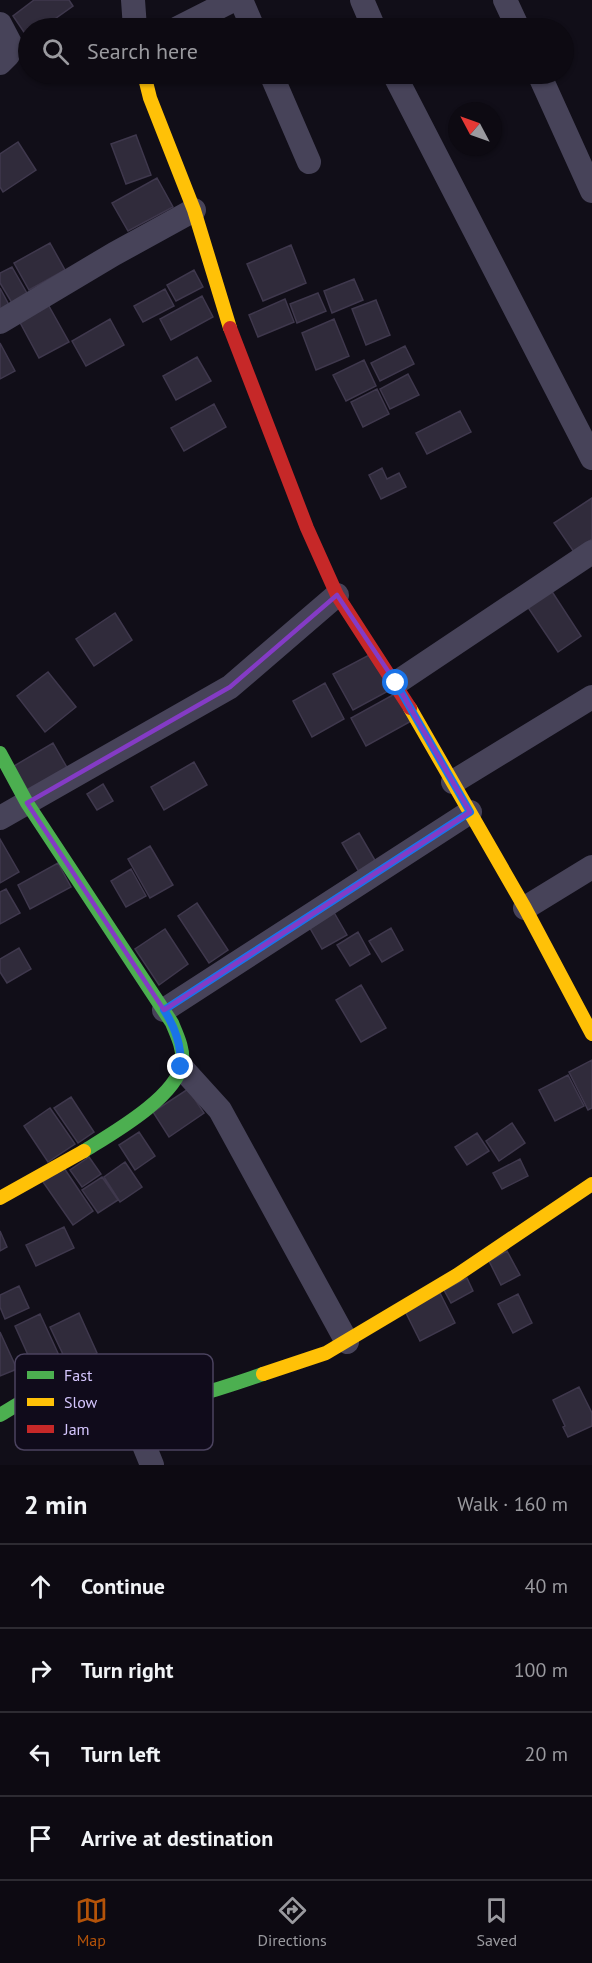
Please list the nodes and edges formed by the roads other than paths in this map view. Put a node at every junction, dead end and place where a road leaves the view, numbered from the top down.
1 (133, 0) edge
2 (233, 0) edge
3 (241, 0) edge
4 (362, 0) edge
5 (505, 0) edge
6 (134, 18) edge
7 (198, 18) edge
8 (249, 18) edge
9 (370, 18) edge
10 (513, 18) edge
11 (0, 24) edge
12 (0, 63) edge
13 (146, 84) edge
14 (275, 84) edge
15 (399, 84) edge
16 (544, 84) edge
17 (309, 162) dead end
18 (592, 191) edge
19 (194, 210) junction
20 (0, 322) edge
21 (592, 458) edge
22 (592, 552) edge
23 (337, 594) junction
24 (396, 683) junction
25 (592, 698) edge
26 (0, 753) edge
27 (453, 782) junction
28 (27, 803) junction
29 (470, 812) junction
30 (0, 818) edge
31 (592, 867) edge
32 (525, 908) junction
33 (164, 1010) junction
34 (592, 1034) edge
35 (181, 1067) junction
36 (592, 1184) edge
37 (0, 1198) edge
38 (347, 1342) junction
39 (213, 1388) edge
40 (15, 1406) edge
41 (0, 1415) edge
42 (146, 1450) edge
43 (152, 1465) edge

1 - 6 street
2 - 7 street
3 - 8 street
4 - 9 street
5 - 10 street
11 - 12 street
13 - 19 street
14 - 17 street
15 - 21 street
16 - 18 street
19 - 20 street
19 - 23 street
22 - 24 street
23 - 24 street
23 - 28 street
24 - 27 street
25 - 27 street
26 - 28 street
27 - 29 street
28 - 30 street
28 - 33 street
29 - 32 street
29 - 33 street
31 - 32 street
32 - 34 street
33 - 35 street
35 - 37 street
35 - 38 street
36 - 38 street
38 - 39 street
40 - 41 street
42 - 43 street

